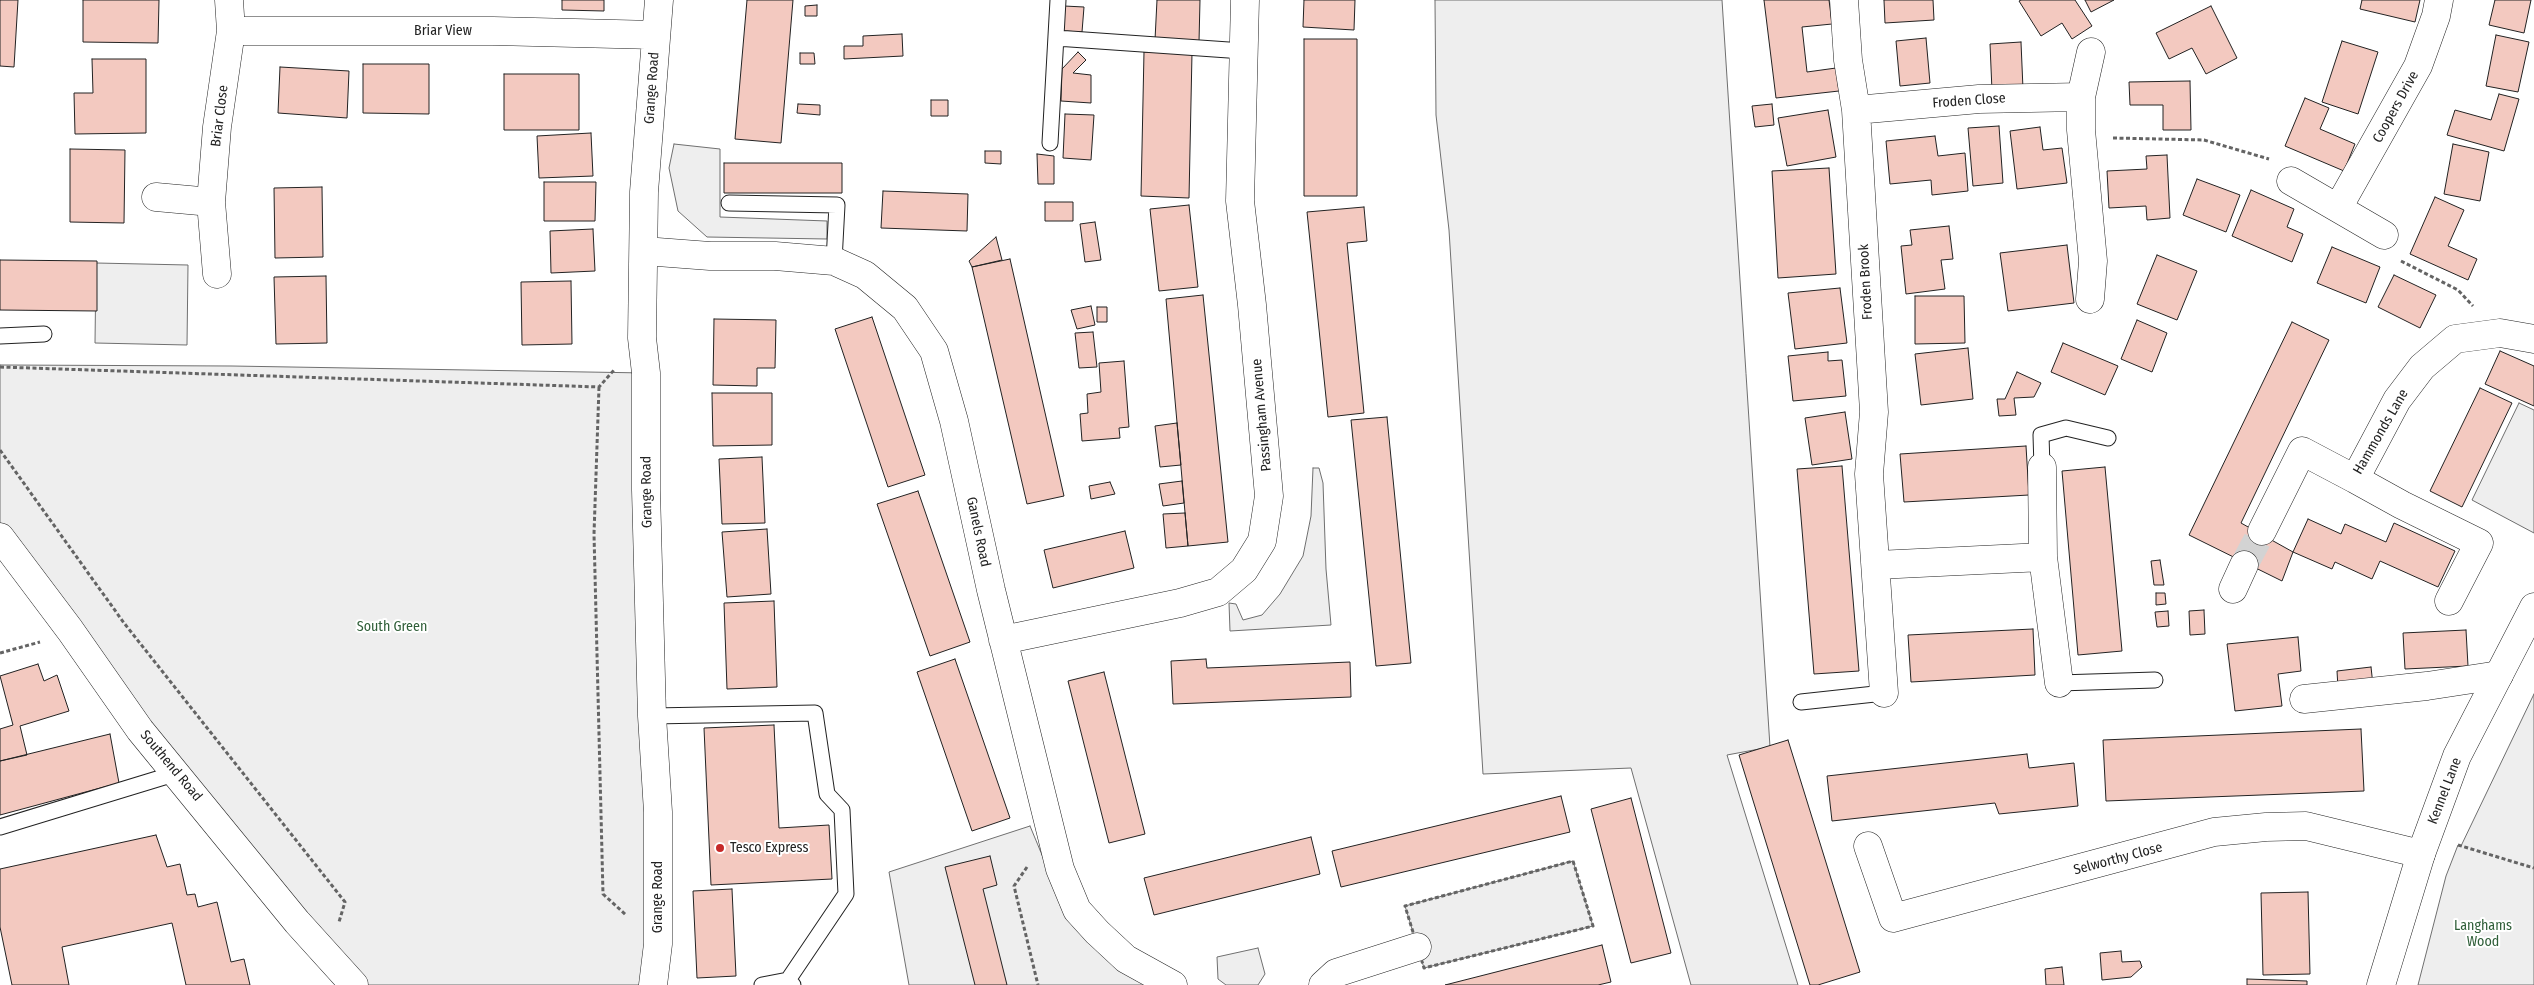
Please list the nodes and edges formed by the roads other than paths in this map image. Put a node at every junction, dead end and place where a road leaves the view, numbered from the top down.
1 (229, 0) edge
2 (659, 0) edge
3 (1058, 0) edge
4 (1245, 0) edge
5 (1844, 0) edge
6 (2439, 0) edge
7 (231, 31) junction
8 (656, 35) junction
9 (1056, 38) junction
10 (1243, 51) junction
11 (2091, 52) dead end
12 (2082, 97) junction
13 (1856, 110) junction
14 (1050, 143) dead end
15 (2291, 182) road end
16 (156, 197) dead end
17 (211, 202) junction
18 (729, 203) dead end
19 (2338, 208) junction
20 (2384, 235) road end
21 (644, 252) junction
22 (834, 261) junction
23 (217, 274) dead end
24 (2090, 299) dead end
25 (44, 334) dead end
26 (0, 336) edge
27 (2534, 339) edge
28 (2108, 438) dead end
29 (2042, 466) joint
30 (2355, 479) junction
31 (2262, 531) tunnel mouth
32 (0, 538) edge
33 (2044, 557) junction
34 (1877, 565) junction
35 (2244, 565) tunnel mouth
36 (2232, 589) dead end
37 (2449, 601) dead end
38 (2534, 607) edge
39 (1003, 640) junction
40 (2499, 675) junction
41 (2155, 680) dead end
42 (2059, 684) joint
43 (1884, 693) joint
44 (2304, 699) dead end
45 (1801, 702) dead end
46 (652, 716) junction
47 (177, 773) junction
48 (0, 827) edge
49 (2424, 845) junction
50 (1868, 846) dead end
51 (1417, 947) road end
52 (790, 983) edge
53 (354, 985) edge
54 (653, 985) edge
55 (762, 985) edge
56 (1173, 985) edge
57 (1322, 985) edge
58 (2381, 985) edge

1 - 7 street, Briar Close
2 - 8 street, Grange Road
3 - 9 lane
4 - 10 street, Passingham Avenue
5 - 13 street, Froden Brook
6 - 19 street, Coopers Drive
7 - 8 street, Briar View
7 - 17 street, Briar Close
8 - 21 street, Grange Road
9 - 10 lane
9 - 14 lane
10 - 39 street, Passingham Avenue
11 - 12 street
12 - 13 street, Froden Close
12 - 24 street
13 - 34 street, Froden Brook
15 - 19 street
16 - 17 street
17 - 23 street, Briar Close
18 - 22 lane
19 - 20 street
21 - 22 street, Ganels Road
21 - 46 street, Grange Road
22 - 39 street, Ganels Road
25 - 26 lane
27 - 30 street, Hammonds Lane
28 - 29 lane
29 - 33 street
30 - 31 street, Hammonds Lane
30 - 37 street
32 - 47 street, Southend Road
33 - 34 street
33 - 42 street
34 - 43 street, Froden Brook
35 - 36 street
38 - 40 street, Kennel Lane
39 - 56 street, Ganels Road
40 - 44 street
40 - 49 street, Kennel Lane
41 - 42 lane
43 - 45 lane
46 - 52 lane
46 - 54 street, Grange Road
47 - 48 lane
47 - 53 street, Southend Road
49 - 50 street, Selworthy Close
49 - 58 street, Kennel Lane
51 - 57 street
52 - 55 lane

